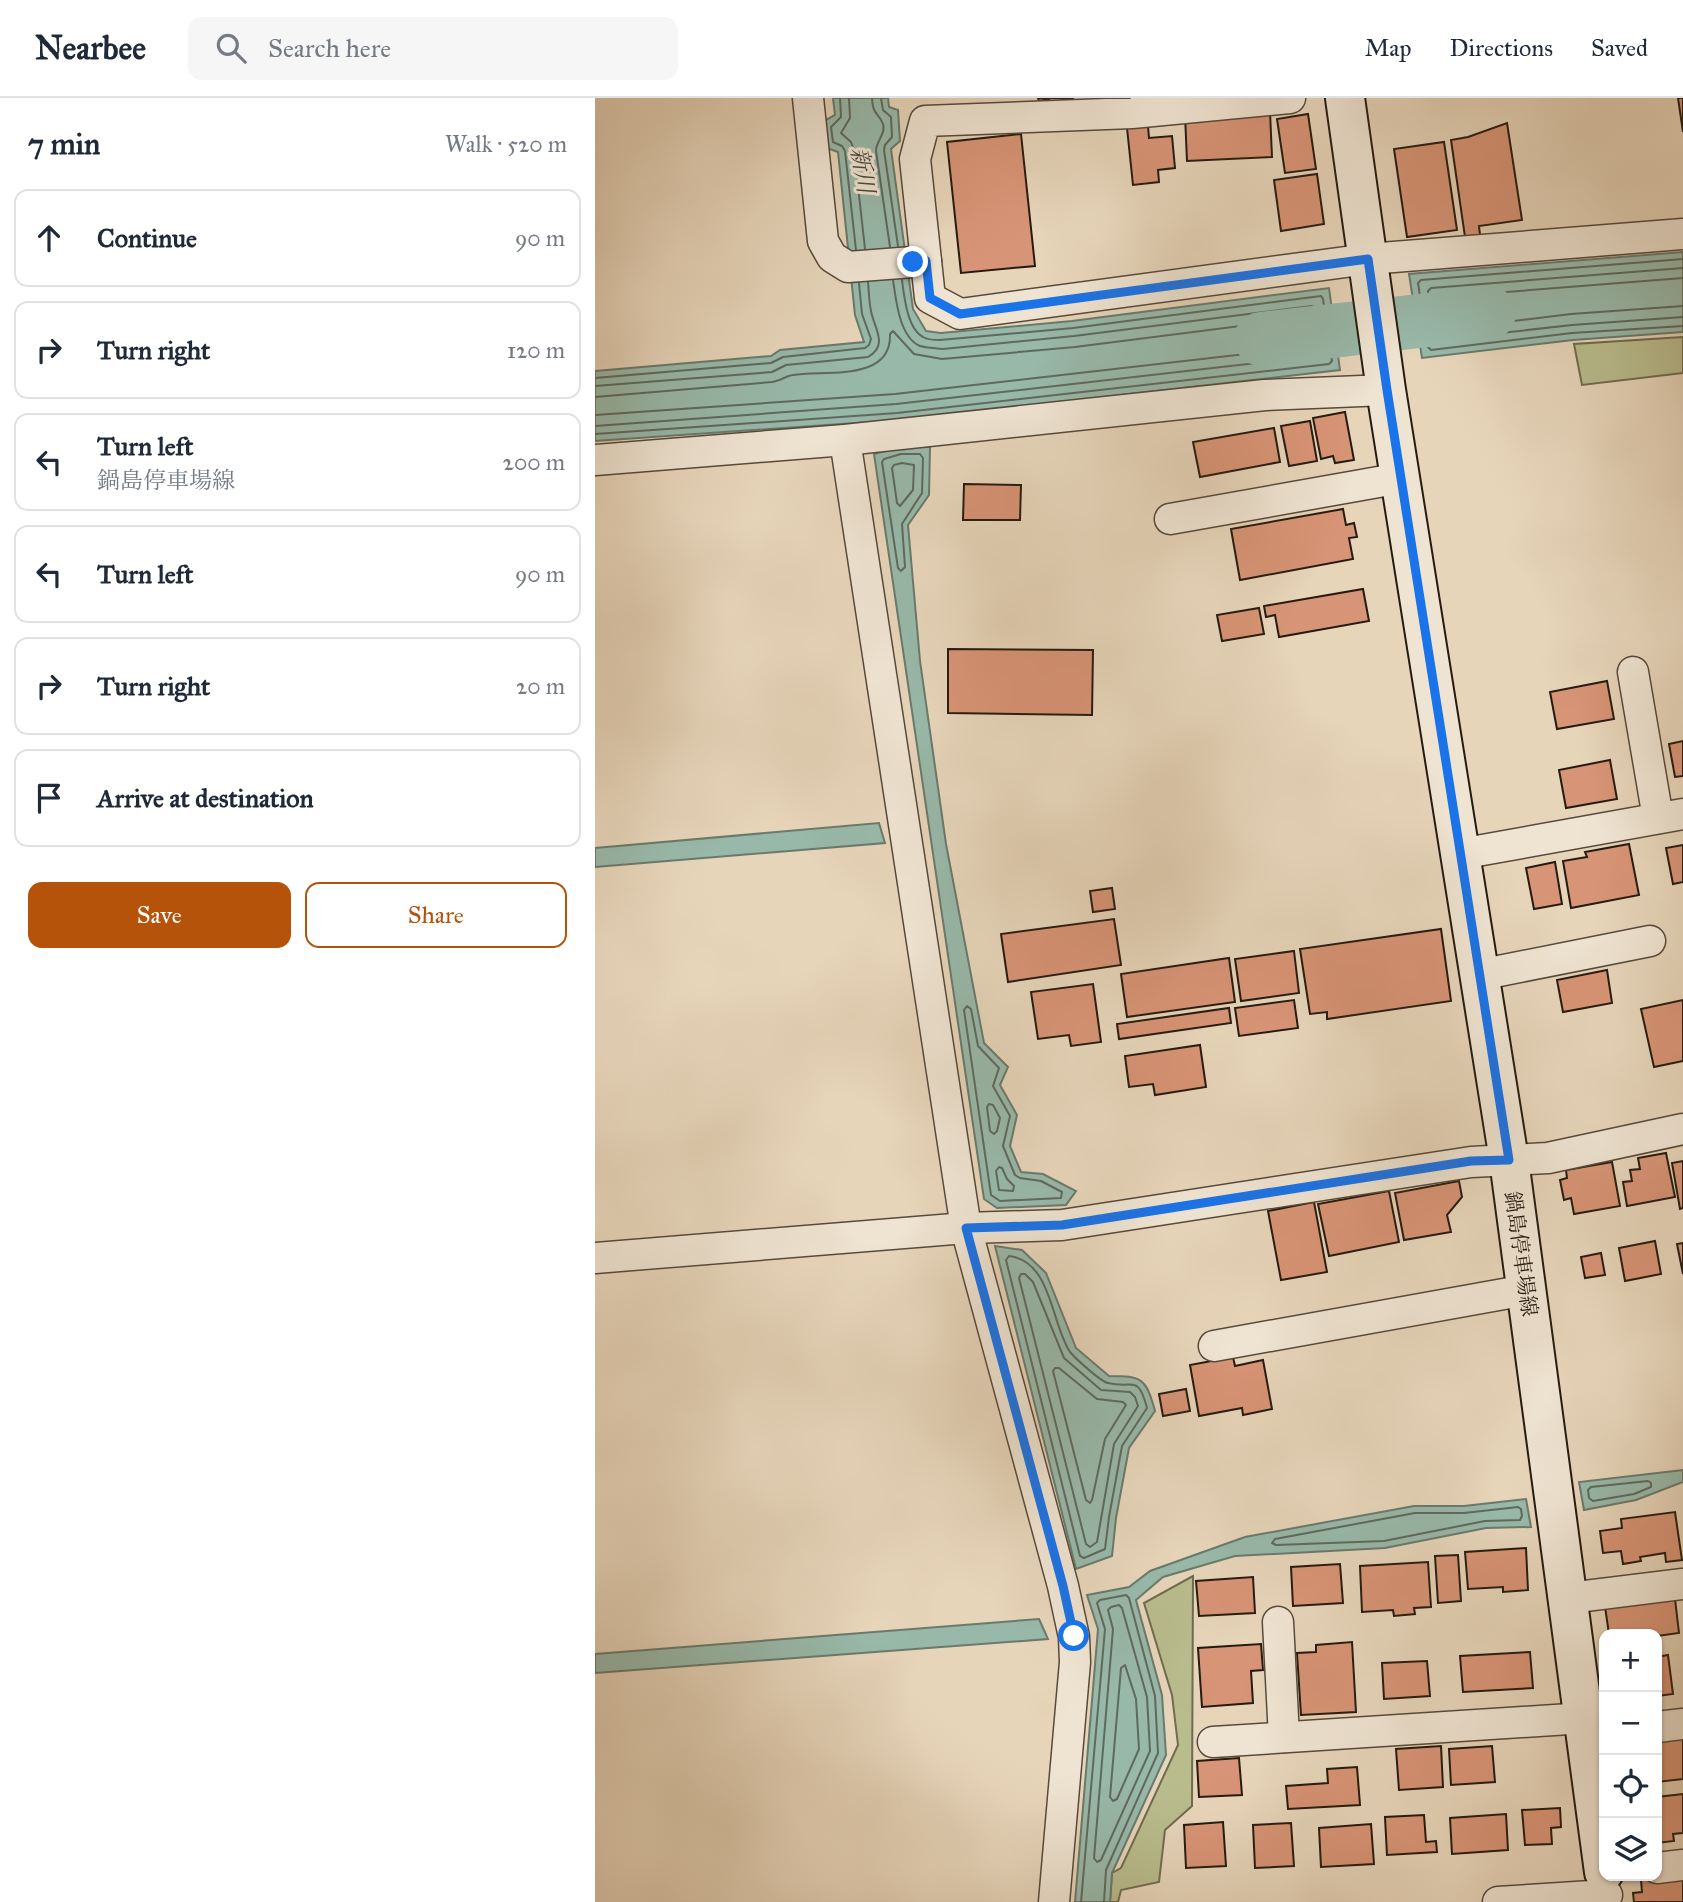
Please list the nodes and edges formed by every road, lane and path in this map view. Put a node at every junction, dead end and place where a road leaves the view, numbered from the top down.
1 (808, 98) edge
2 (1290, 98) edge
3 (1345, 98) edge
4 (1683, 233) edge
5 (1368, 259) junction
6 (920, 262) junction
7 (1387, 390) junction
8 (845, 440) junction
9 (595, 460) edge
10 (1401, 478) junction
11 (1170, 519) dead end
12 (1633, 673) dead end
13 (1671, 816) edge
14 (1460, 854) junction
15 (1650, 941) dead end
16 (1479, 975) junction
17 (1683, 1129) edge
18 (1509, 1160) junction
19 (966, 1228) junction
20 (595, 1258) edge
21 (1526, 1290) junction
22 (1214, 1346) dead end
23 (1683, 1584) edge
24 (1569, 1598) junction
25 (1278, 1622) dead end
26 (1683, 1724) edge
27 (1662, 1726) edge
28 (1592, 1729) edge
29 (1284, 1737) junction
30 (1213, 1742) dead end
31 (1683, 1865) edge
32 (1662, 1867) edge
33 (1606, 1886) edge
34 (1054, 1902) edge
35 (1498, 1902) edge

1 - 6 street
2 - 6 street
3 - 5 main road, 鍋島停車場線
4 - 5 street
5 - 6 street
5 - 7 main road, 鍋島停車場線
7 - 8 street
7 - 10 main road, 鍋島停車場線
8 - 9 street
8 - 19 street
10 - 11 street
10 - 14 main road, 鍋島停車場線
12 - 13 street
13 - 14 street
14 - 16 main road, 鍋島停車場線
15 - 16 street
16 - 18 main road, 鍋島停車場線
17 - 18 street
18 - 19 street
18 - 21 main road, 鍋島停車場線
19 - 20 street
19 - 34 street
21 - 22 street
21 - 24 main road, 鍋島停車場線
23 - 24 street
24 - 28 main road, 鍋島停車場線
25 - 29 street
26 - 27 street
28 - 29 street
28 - 33 main road, 鍋島停車場線
29 - 30 street
31 - 32 street
33 - 35 street

